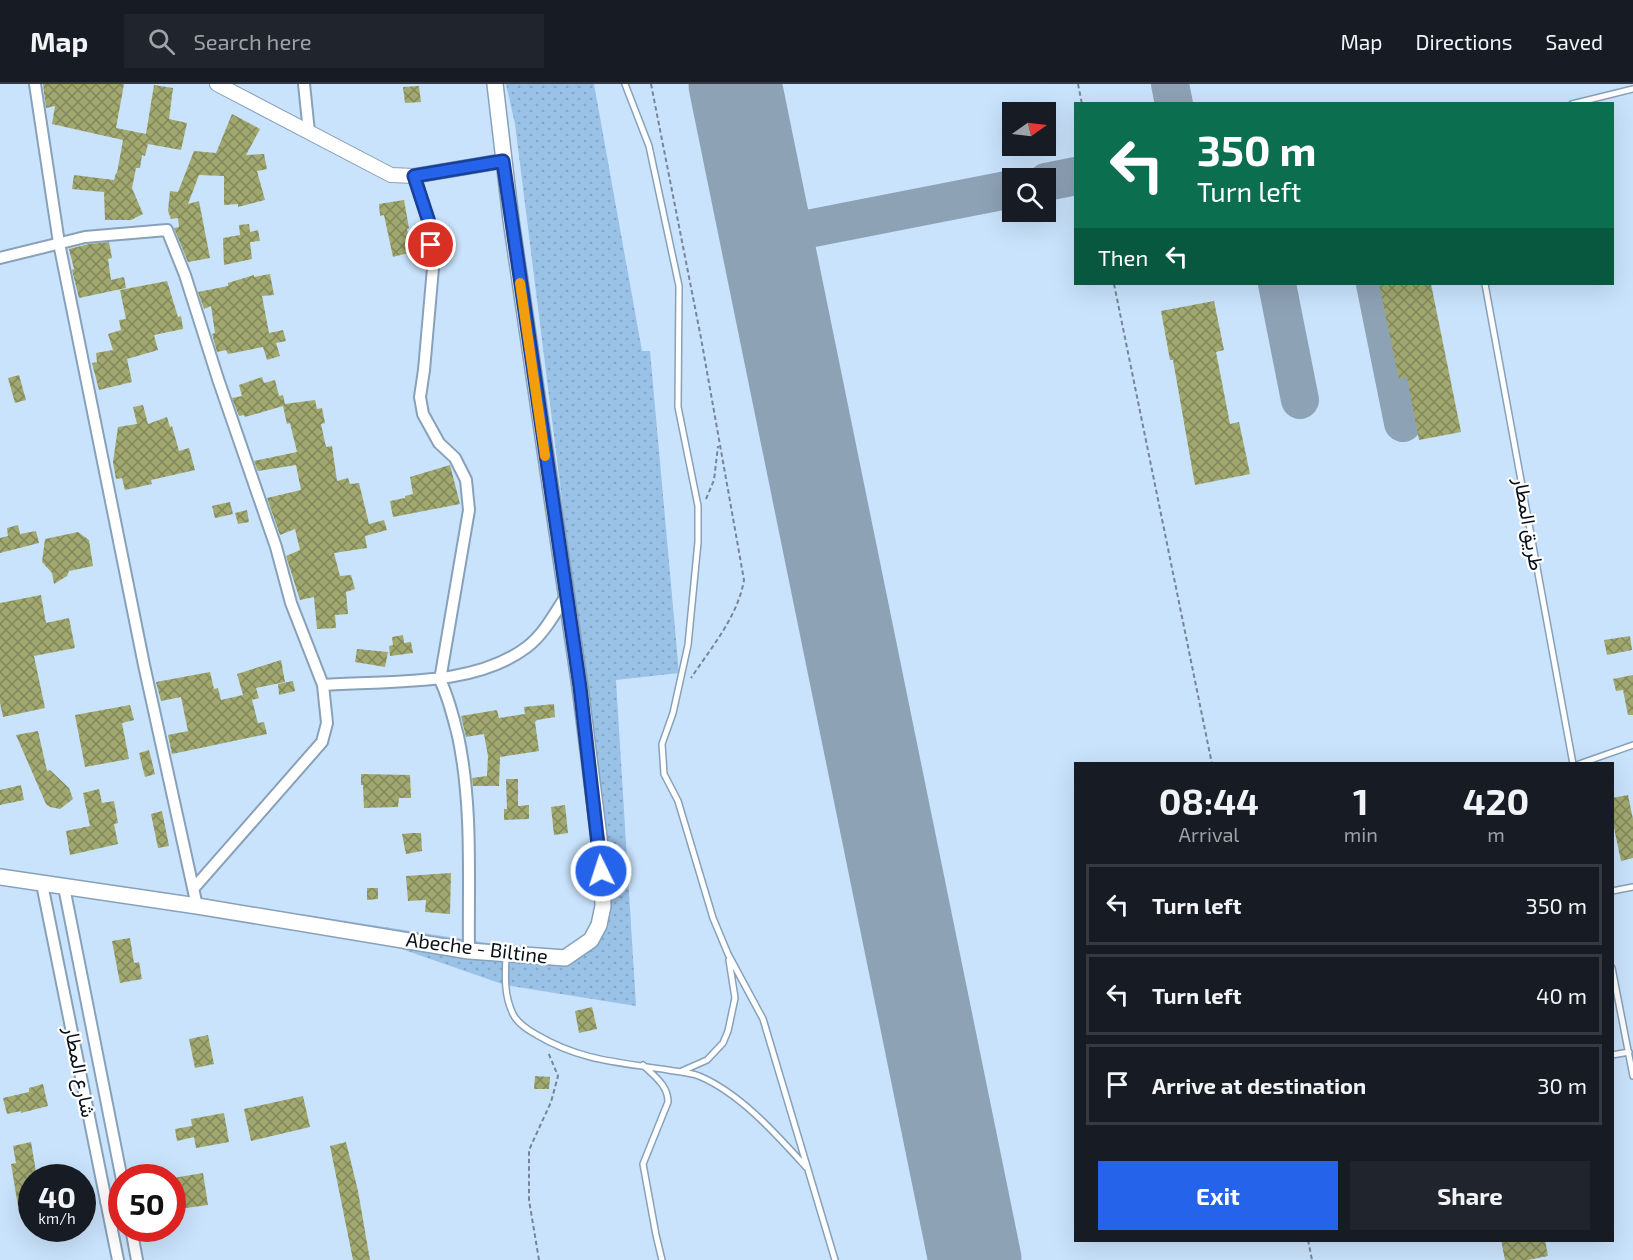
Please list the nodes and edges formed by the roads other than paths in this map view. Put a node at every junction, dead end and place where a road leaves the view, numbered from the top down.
1 (35, 84) edge
2 (217, 84) edge
3 (304, 84) edge
4 (495, 84) edge
5 (625, 84) edge
6 (1633, 89) edge
7 (1580, 102) edge
8 (309, 132) junction
9 (503, 161) junction
10 (414, 176) junction
11 (59, 243) junction
12 (0, 258) edge
13 (1485, 285) edge
14 (566, 596) junction
15 (440, 680) junction
16 (323, 686) junction
17 (1633, 745) edge
18 (1573, 762) edge
19 (1585, 762) edge
20 (0, 877) edge
21 (42, 884) junction
22 (64, 887) junction
23 (1633, 887) edge
24 (194, 888) junction
25 (1614, 891) edge
26 (197, 906) junction
27 (469, 951) junction
28 (728, 954) junction
29 (506, 955) junction
30 (1614, 978) edge
31 (1629, 1052) junction
32 (1614, 1055) edge
33 (643, 1065) junction
34 (682, 1071) junction
35 (1633, 1075) edge
36 (119, 1164) edge
37 (808, 1169) junction
38 (106, 1202) joint
39 (134, 1242) edge
40 (118, 1260) edge
41 (137, 1260) edge
42 (663, 1260) edge
43 (835, 1260) edge

1 - 11 street
2 - 8 street
3 - 8 street
4 - 9 main road, Abeche - Biltine
5 - 28 lane
6 - 7 lane
8 - 10 street
9 - 10 street
9 - 14 main road, Abeche - Biltine
10 - 15 street
11 - 12 street
11 - 16 street
11 - 24 street
13 - 18 lane, طريق المطار
14 - 15 street
14 - 29 main road, Abeche - Biltine
15 - 16 street
15 - 27 street
16 - 24 street
17 - 19 lane
20 - 21 main road, Abeche - Biltine
21 - 22 main road, Abeche - Biltine
21 - 38 street, شارع المطار
22 - 26 main road, Abeche - Biltine
22 - 36 street, شارع المطار
23 - 25 lane
24 - 26 street
26 - 27 main road, Abeche - Biltine
27 - 29 main road, Abeche - Biltine
28 - 34 lane
28 - 37 lane
29 - 33 lane
30 - 31 lane
31 - 32 lane
31 - 35 lane
33 - 34 lane
33 - 42 lane
34 - 37 lane
37 - 43 lane
38 - 40 street, شارع المطار
39 - 41 street

